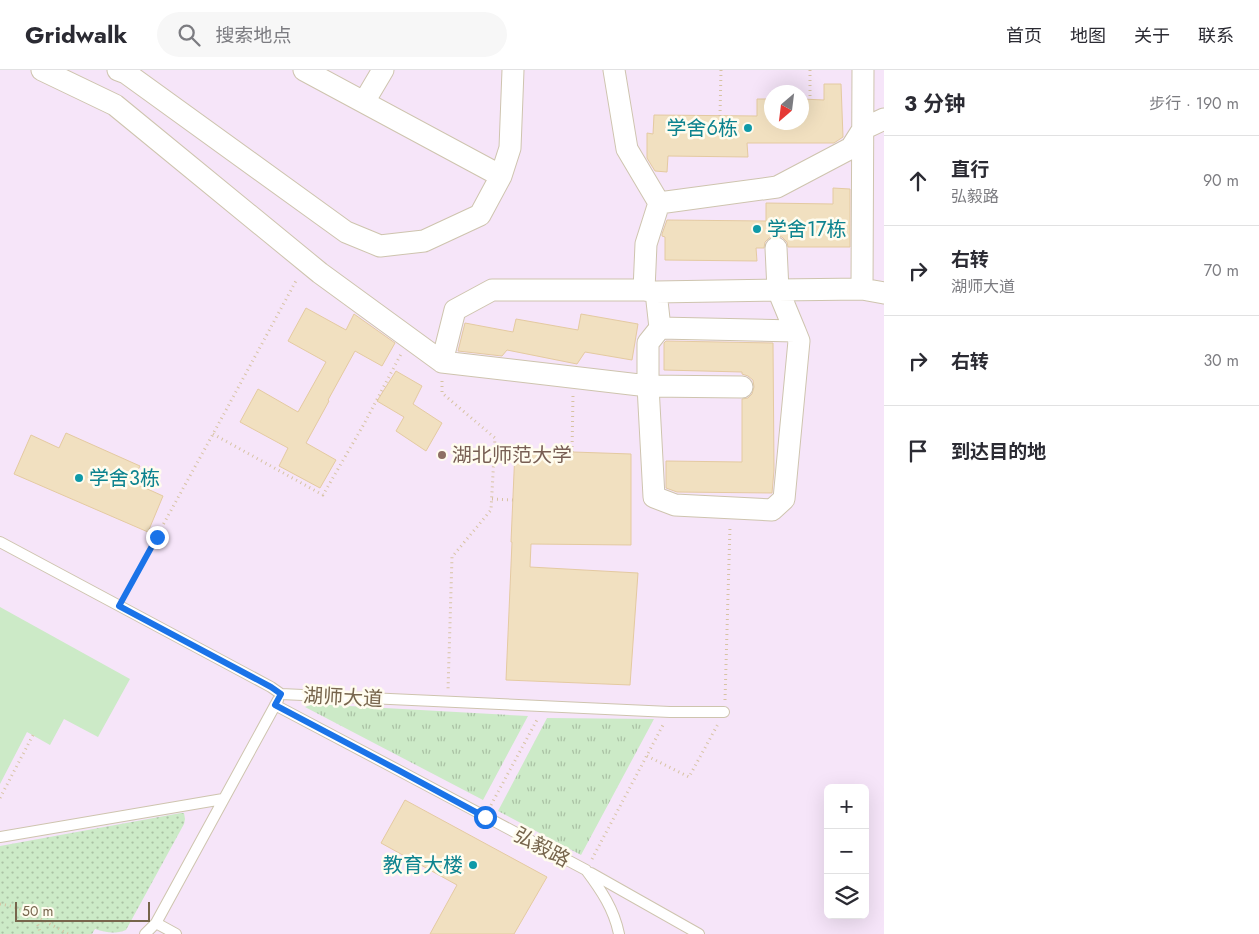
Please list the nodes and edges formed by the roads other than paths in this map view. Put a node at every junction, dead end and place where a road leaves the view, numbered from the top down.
1 (42, 70) edge
2 (118, 70) edge
3 (304, 70) edge
4 (383, 70) edge
5 (514, 70) edge
6 (614, 70) edge
7 (863, 70) edge
8 (364, 102) junction
9 (884, 119) edge
10 (863, 129) junction
11 (501, 176) junction
12 (659, 203) junction
13 (776, 248) dead end
14 (862, 289) junction
15 (778, 290) junction
16 (650, 291) junction
17 (884, 293) edge
18 (660, 328) junction
19 (795, 331) junction
20 (442, 362) junction
21 (648, 386) junction
22 (742, 387) dead end
23 (0, 542) edge
24 (281, 694) junction
25 (275, 705) junction
26 (724, 712) road end
27 (223, 800) junction
28 (0, 837) edge
29 (586, 870) junction
30 (156, 923) junction
31 (145, 934) edge
32 (176, 934) edge
33 (619, 934) edge
34 (699, 934) edge

1 - 20 street
2 - 11 street
3 - 8 street
4 - 8 street
5 - 11 street
6 - 12 street
7 - 10 street
8 - 11 street
9 - 10 street
10 - 12 street
10 - 14 street
12 - 16 street
13 - 15 street
14 - 15 street
14 - 17 street
15 - 16 street
15 - 19 street
16 - 18 street
16 - 20 street
18 - 19 street
18 - 21 street
19 - 21 street
20 - 21 street
21 - 22 street
23 - 24 lane, 湖师大道
24 - 25 lane
24 - 26 lane, 湖师大道
25 - 27 lane
25 - 29 lane, 弘毅路
27 - 28 lane
27 - 30 lane
29 - 33 lane, 弘毅路
29 - 34 lane
30 - 31 lane
30 - 32 lane

